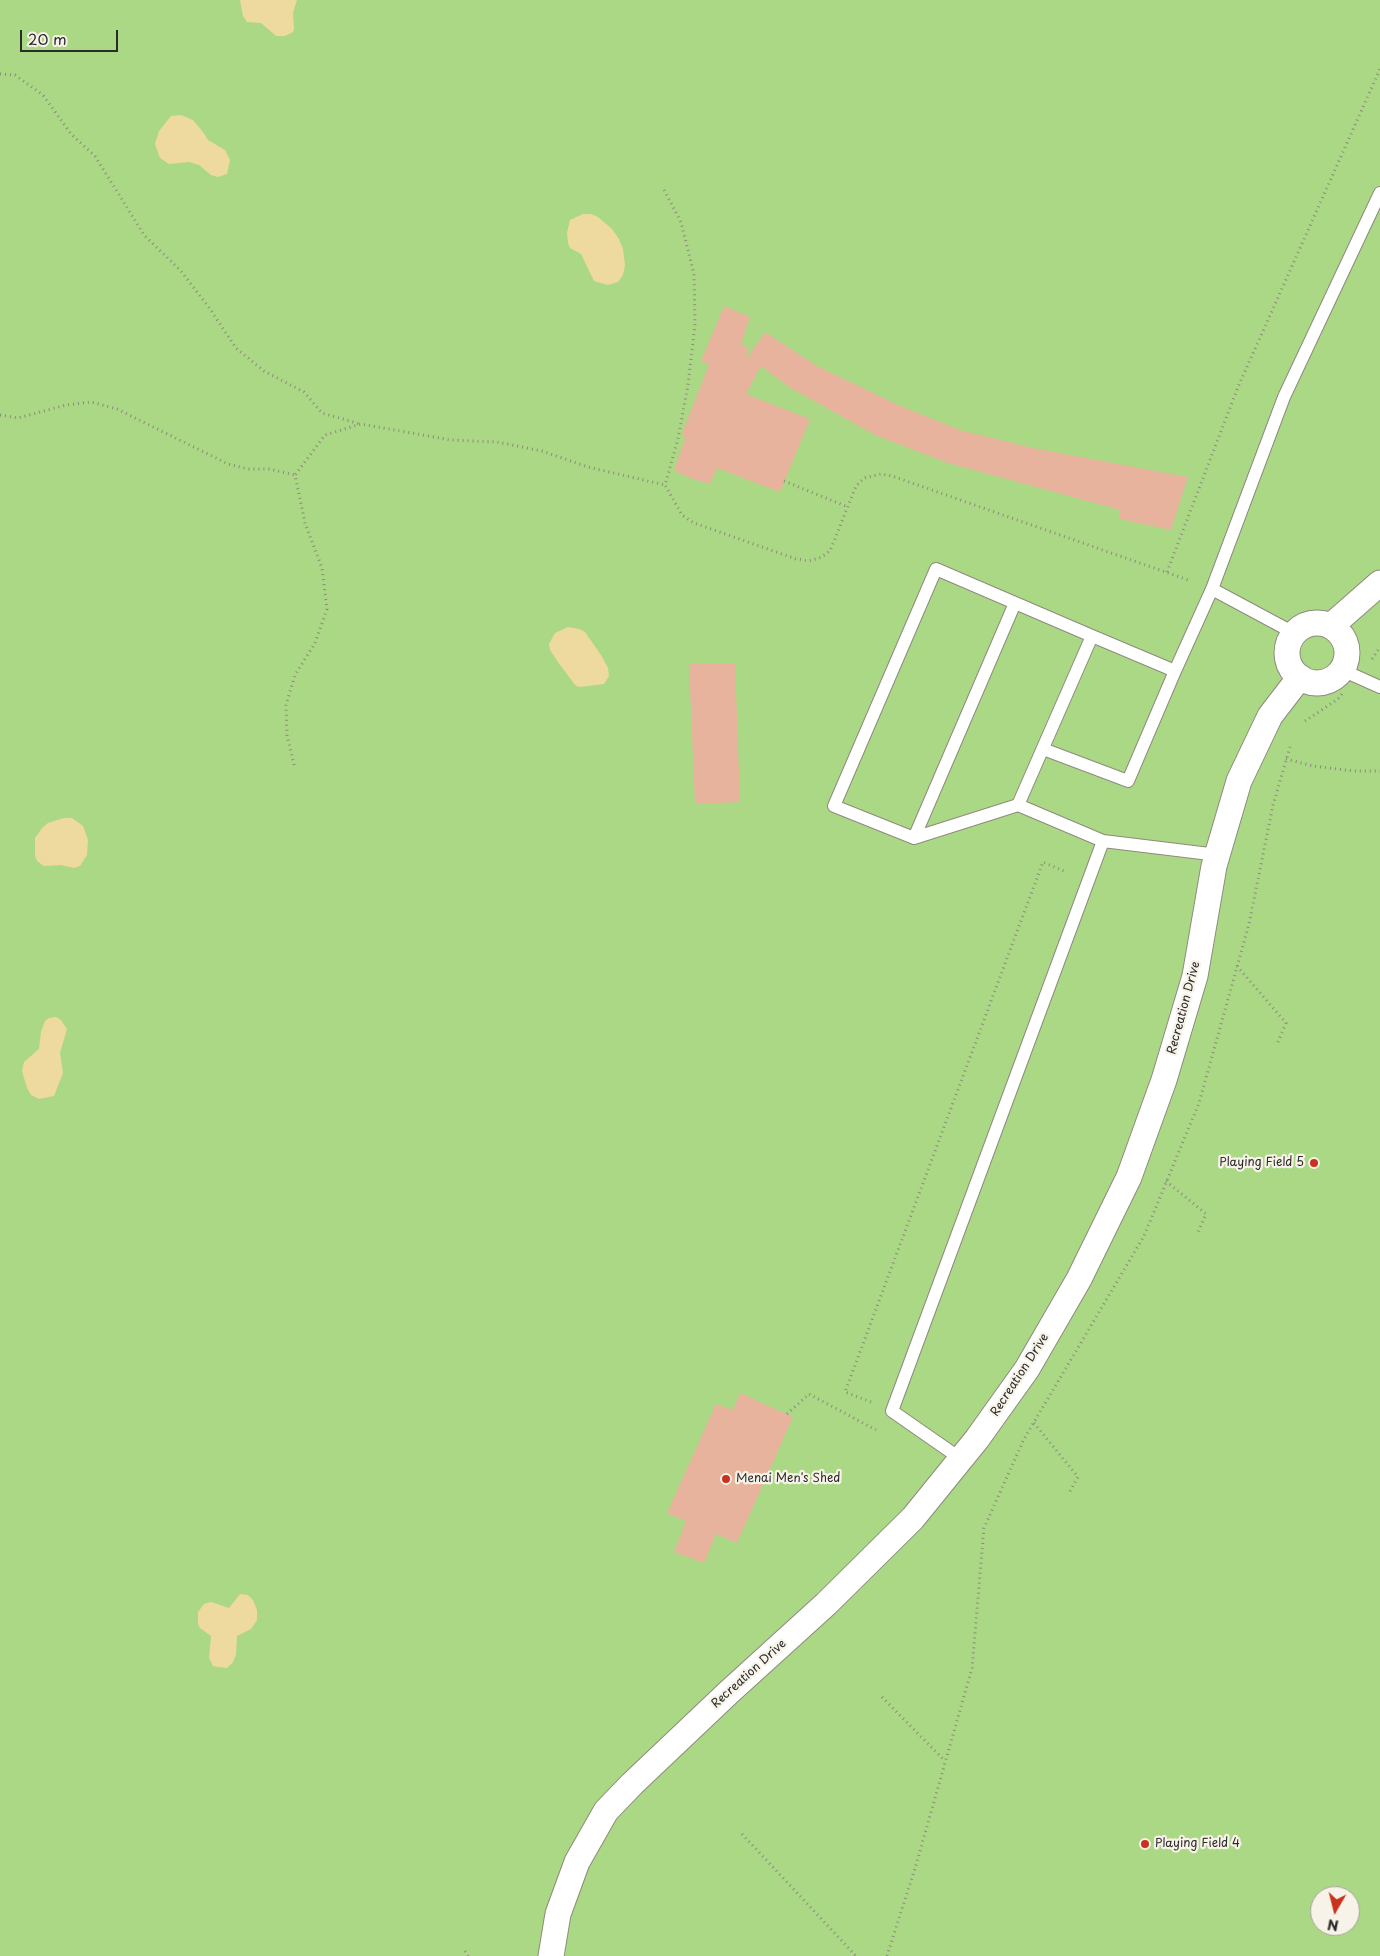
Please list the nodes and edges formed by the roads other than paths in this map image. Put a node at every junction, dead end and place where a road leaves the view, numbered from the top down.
1 (1380, 193) edge
2 (1380, 583) edge
3 (1212, 588) junction
4 (1016, 603) junction
5 (1331, 626) junction
6 (1294, 633) junction
7 (1092, 636) junction
8 (1175, 671) junction
9 (1350, 674) junction
10 (1300, 678) junction
11 (1380, 687) edge
12 (1043, 749) junction
13 (1018, 805) junction
14 (914, 838) junction
15 (1103, 841) junction
16 (1218, 855) junction
17 (961, 1459) junction
18 (551, 1956) edge

1 - 3 lane
2 - 5 street
3 - 6 lane
3 - 8 lane
4 - 7 lane
4 - 14 lane
4 - 14 lane
5 - 6 street
5 - 9 street
6 - 10 street
7 - 8 lane
7 - 12 lane
8 - 12 lane
9 - 10 street
9 - 11 lane
10 - 16 street, Recreation Drive
12 - 13 lane
13 - 14 lane
13 - 15 lane
15 - 16 lane
15 - 17 lane
16 - 17 street, Recreation Drive
17 - 18 street, Recreation Drive

